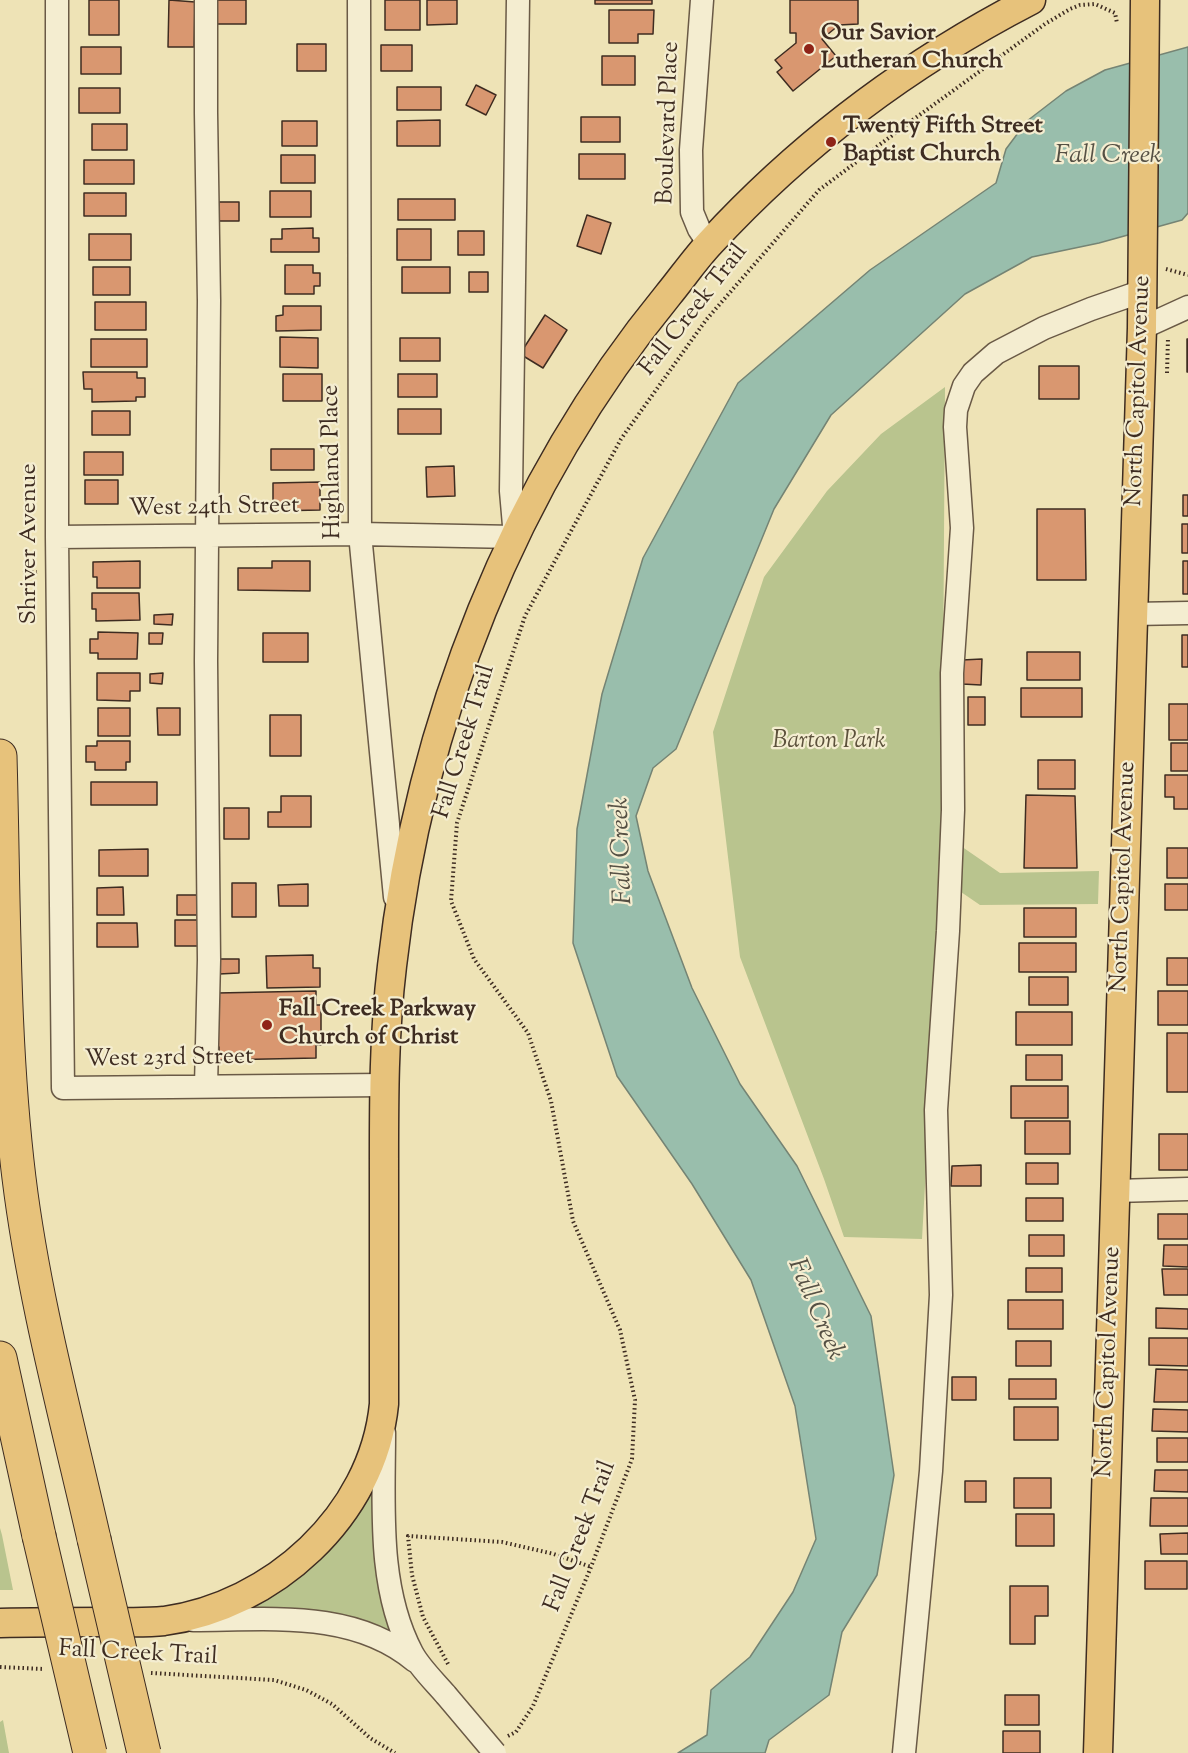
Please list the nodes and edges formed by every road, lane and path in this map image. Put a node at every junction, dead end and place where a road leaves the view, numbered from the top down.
1 (57, 0) edge
2 (206, 0) edge
3 (359, 0) edge
4 (518, 0) edge
5 (702, 0) edge
6 (1031, 0) edge
7 (1145, 2) edge
8 (1117, 23) dead end
9 (709, 244) junction
10 (1152, 275) junction
11 (1188, 275) edge
12 (1188, 307) edge
13 (1142, 328) junction
14 (360, 534) junction
15 (208, 536) junction
16 (57, 537) junction
17 (515, 537) junction
18 (1188, 613) edge
19 (1133, 614) junction
20 (0, 756) edge
21 (398, 923) junction
22 (384, 1085) junction
23 (206, 1086) junction
24 (63, 1088) joint
25 (1188, 1189) edge
26 (1115, 1191) junction
27 (0, 1358) edge
28 (384, 1404) junction
29 (591, 1567) junction
30 (162, 1621) junction
31 (0, 1623) edge
32 (0, 1667) edge
33 (48, 1669) dead end
34 (144, 1673) dead end
35 (453, 1674) dead end
36 (429, 1675) junction
37 (500, 1745) edge
38 (90, 1753) edge
39 (144, 1753) edge
40 (395, 1753) edge
41 (904, 1753) edge
42 (1098, 1753) edge

1 - 16 street, Shriver Avenue
2 - 15 street
3 - 14 street, Highland Place
4 - 17 street
5 - 9 street, Boulevard Place
6 - 9 main road
7 - 10 main road, North Capitol Avenue
8 - 29 path, Fall Creek Trail
9 - 17 main road
10 - 11 path
10 - 13 main road, North Capitol Avenue
10 - 41 street
12 - 13 street
13 - 19 main road, North Capitol Avenue
14 - 15 street, West 24th Street
14 - 17 street, West 24th Street
14 - 21 street, Highland Place
15 - 16 street, West 24th Street
15 - 23 street
16 - 24 street, Shriver Avenue
17 - 21 main road
18 - 19 street
19 - 26 main road, North Capitol Avenue
20 - 39 highway, bridge
21 - 22 main road
22 - 23 street, West 23rd Street
22 - 28 main road
23 - 24 street, West 23rd Street
25 - 26 street
26 - 42 main road, North Capitol Avenue
27 - 38 highway, bridge
28 - 30 main road
28 - 36 street
29 - 35 path
29 - 37 path, Fall Creek Trail
30 - 31 main road
30 - 36 street
32 - 33 path, Fall Creek Trail
34 - 40 path, Fall Creek Trail
36 - 37 street, bridge

